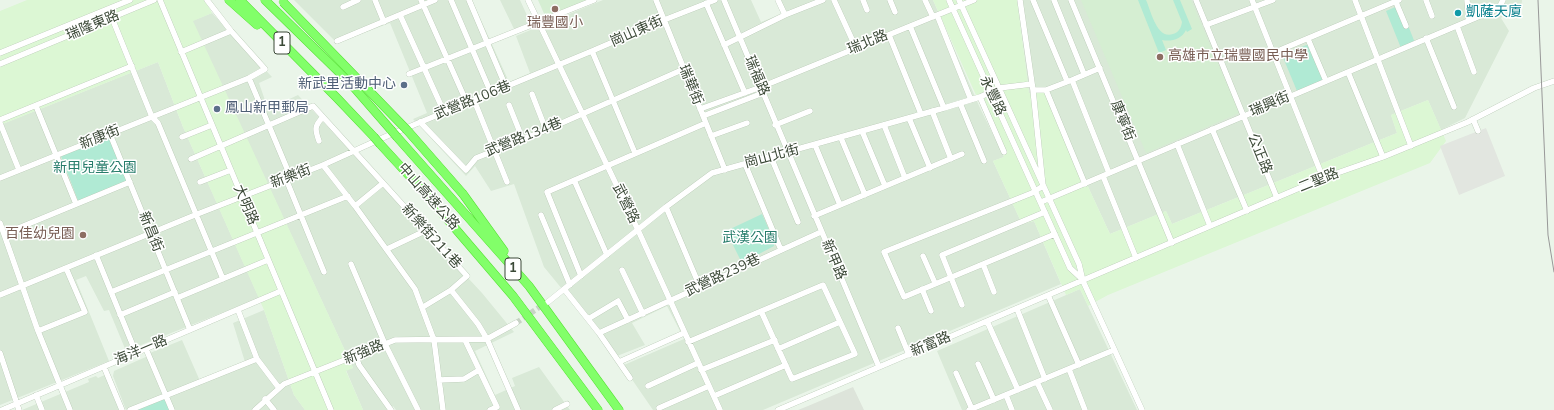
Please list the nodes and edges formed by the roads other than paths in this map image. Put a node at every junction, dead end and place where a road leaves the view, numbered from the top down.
1 (130, 0) edge
2 (154, 0) edge
3 (160, 0) edge
4 (207, 0) edge
5 (229, 0) edge
6 (240, 0) edge
7 (266, 0) edge
8 (358, 0) edge
9 (375, 0) edge
10 (435, 0) edge
11 (451, 0) edge
12 (469, 0) edge
13 (528, 0) edge
14 (594, 0) edge
15 (656, 0) edge
16 (715, 0) edge
17 (724, 0) edge
18 (778, 0) edge
19 (823, 0) edge
20 (834, 0) edge
21 (863, 0) edge
22 (890, 0) edge
23 (925, 0) edge
24 (949, 0) edge
25 (974, 0) edge
26 (1020, 0) edge
27 (1033, 0) edge
28 (1054, 0) edge
29 (1071, 0) edge
30 (1196, 0) edge
31 (1252, 0) edge
32 (1273, 0) edge
33 (1355, 0) edge
34 (1426, 0) edge
35 (1467, 0) edge
36 (1503, 0) edge
37 (282, 1) edge
38 (1396, 1) edge
39 (422, 2) edge
40 (706, 3) junction
41 (960, 3) edge
42 (343, 7) dead end
43 (1255, 7) junction
44 (953, 9) junction
45 (867, 10) dead end
46 (895, 12) dead end
47 (400, 15) junction
48 (785, 15) junction
49 (1361, 15) junction
50 (935, 16) junction
51 (1432, 16) dead end
52 (112, 18) junction
53 (664, 20) junction
54 (1469, 20) junction
55 (384, 22) junction
56 (539, 23) junction
57 (1206, 25) junction
58 (910, 26) junction
59 (1406, 26) dead end
60 (1456, 26) junction
61 (231, 31) junction
62 (50, 33) junction
63 (889, 35) junction
64 (740, 38) junction
65 (1426, 38) junction
66 (1308, 39) junction
67 (338, 41) dead end
68 (53, 42) junction
69 (487, 43) junction
70 (724, 45) junction
71 (856, 48) junction
72 (472, 49) junction
73 (181, 52) junction
74 (592, 52) junction
75 (0, 53) edge
76 (1273, 53) junction
77 (447, 59) junction
78 (1378, 59) junction
79 (0, 64) edge
80 (304, 65) junction
81 (559, 65) junction
82 (132, 66) junction
83 (425, 68) junction
84 (1100, 68) junction
85 (684, 69) junction
86 (1348, 72) junction
87 (1474, 72) dead end
88 (408, 74) dead end
89 (1084, 74) junction
90 (250, 78) junction
91 (1069, 81) junction
92 (1326, 81) junction
93 (1554, 81) edge
94 (506, 87) junction
95 (761, 87) junction
96 (1032, 87) junction
97 (999, 88) junction
98 (1046, 90) junction
99 (990, 92) junction
100 (491, 93) junction
101 (745, 93) junction
102 (763, 93) junction
103 (532, 94) dead end
104 (1290, 96) junction
105 (980, 97) junction
106 (200, 98) junction
107 (474, 100) junction
108 (613, 100) junction
109 (970, 100) junction
110 (467, 103) junction
111 (960, 103) junction
112 (509, 105) dead end
113 (36, 106) junction
114 (1454, 107) dead end
115 (700, 108) junction
116 (944, 108) junction
117 (810, 111) dead end
118 (932, 111) junction
119 (444, 112) junction
120 (921, 114) junction
121 (582, 115) junction
122 (703, 116) junction
123 (1244, 116) junction
124 (152, 117) junction
125 (323, 117) junction
126 (909, 118) junction
127 (1473, 119) junction
128 (0, 122) edge
129 (420, 122) junction
130 (706, 123) junction
131 (747, 123) dead end
132 (776, 124) junction
133 (212, 125) junction
134 (269, 125) junction
135 (884, 125) junction
136 (1212, 129) junction
137 (546, 130) junction
138 (862, 131) junction
139 (1478, 131) dead end
140 (110, 134) junction
141 (392, 134) junction
142 (711, 136) junction
143 (182, 137) dead end
144 (841, 138) junction
145 (523, 140) junction
146 (319, 141) dead end
147 (1177, 144) junction
148 (815, 145) junction
149 (220, 146) junction
150 (1411, 146) junction
151 (494, 151) junction
152 (354, 152) junction
153 (787, 152) junction
154 (1004, 152) dead end
155 (635, 153) junction
156 (962, 154) dead end
157 (56, 155) junction
158 (771, 157) junction
159 (1383, 157) junction
160 (191, 159) dead end
161 (951, 159) junction
162 (984, 161) dead end
163 (1138, 161) junction
164 (745, 164) junction
165 (323, 165) junction
166 (606, 166) junction
167 (930, 168) junction
168 (19, 170) junction
169 (231, 170) junction
170 (725, 170) junction
171 (1109, 172) junction
172 (1103, 176) junction
173 (0, 178) edge
174 (289, 178) junction
175 (905, 178) junction
176 (1323, 178) junction
177 (574, 180) junction
178 (130, 182) junction
179 (200, 182) dead end
180 (507, 182) dead end
181 (383, 183) junction
182 (1085, 184) junction
183 (885, 186) junction
184 (1043, 186) junction
185 (1036, 191) junction
186 (865, 195) junction
187 (242, 196) junction
188 (348, 196) junction
189 (1277, 198) junction
190 (1049, 199) junction
191 (1041, 202) junction
192 (76, 204) junction
193 (840, 205) junction
194 (355, 206) junction
195 (666, 207) junction
196 (1247, 211) junction
197 (1045, 212) junction
198 (195, 215) junction
199 (301, 215) junction
200 (541, 215) dead end
201 (814, 216) junction
202 (798, 222) dead end
203 (0, 223) edge
204 (1210, 226) junction
205 (638, 230) junction
206 (425, 231) junction
207 (821, 232) junction
208 (150, 233) junction
209 (257, 233) junction
210 (4, 234) junction
211 (1055, 234) junction
212 (1172, 242) junction
213 (387, 249) junction
214 (781, 250) junction
215 (211, 251) junction
216 (96, 255) junction
217 (607, 256) junction
218 (923, 256) dead end
219 (1136, 258) junction
220 (268, 260) junction
221 (351, 264) dead end
222 (983, 264) junction
223 (66, 268) junction
224 (166, 270) junction
225 (622, 270) dead end
226 (324, 272) dead end
227 (581, 276) junction
228 (951, 277) junction
229 (223, 279) junction
230 (1083, 281) junction
231 (935, 283) junction
232 (570, 285) junction
233 (22, 286) junction
234 (529, 286) junction
235 (700, 287) junction
236 (564, 289) junction
237 (922, 289) junction
238 (451, 290) junction
239 (281, 291) junction
240 (111, 292) junction
241 (994, 292) dead end
242 (0, 295) edge
243 (176, 295) junction
244 (1048, 295) junction
245 (670, 301) junction
246 (548, 302) tunnel mouth
247 (962, 305) dead end
248 (423, 307) junction
249 (1017, 309) junction
250 (238, 310) junction
251 (761, 311) junction
252 (931, 311) dead end
253 (643, 314) junction
254 (120, 315) junction
255 (588, 319) junction
256 (628, 320) junction
257 (987, 321) junction
258 (840, 322) junction
259 (516, 323) tunnel mouth
260 (898, 328) dead end
261 (190, 330) junction
262 (38, 331) junction
263 (599, 333) junction
264 (684, 333) junction
265 (486, 339) junction
266 (434, 340) junction
267 (465, 340) junction
268 (774, 340) junction
269 (688, 342) junction
270 (385, 344) junction
271 (146, 349) junction
272 (778, 349) junction
273 (1114, 350) junction
274 (0, 353) edge
275 (136, 353) junction
276 (909, 355) junction
277 (356, 356) junction
278 (257, 360) junction
279 (619, 362) junction
280 (698, 363) junction
281 (978, 364) dead end
282 (786, 365) junction
283 (1079, 365) junction
284 (104, 366) junction
285 (879, 367) junction
286 (1069, 369) junction
287 (480, 370) junction
288 (701, 370) junction
289 (315, 372) junction
290 (956, 373) dead end
291 (630, 378) dead end
292 (1045, 379) junction
293 (439, 380) junction
294 (1037, 382) junction
295 (60, 385) junction
296 (648, 386) dead end
297 (709, 386) junction
298 (279, 388) junction
299 (1018, 390) junction
300 (36, 395) junction
301 (1006, 395) junction
302 (166, 396) junction
303 (714, 396) junction
304 (265, 399) junction
305 (994, 400) junction
306 (17, 404) junction
307 (567, 404) dead end
308 (659, 408) dead end
309 (978, 408) edge
310 (2, 410) edge
311 (19, 410) edge
312 (42, 410) edge
313 (70, 410) edge
314 (122, 410) edge
315 (130, 410) edge
316 (172, 410) edge
317 (254, 410) edge
318 (274, 410) edge
319 (331, 410) edge
320 (390, 410) edge
321 (418, 410) edge
322 (443, 410) edge
323 (490, 410) edge
324 (518, 410) edge
325 (555, 410) edge
326 (598, 410) edge
327 (619, 410) edge
328 (720, 410) edge
329 (778, 410) edge
330 (970, 410) edge
331 (1012, 410) edge
332 (1050, 410) edge
333 (1085, 410) edge
334 (1142, 410) edge

1 - 62 street, 瑞隆東路
2 - 52 street, 瑞隆東路
3 - 73 street, 大明路
4 - 61 street
5 - 80 highway
6 - 80 highway, 中山高速公路 / 1
7 - 141 highway, 中山高速公路 / 1
8 - 42 street
9 - 55 street
10 - 39 street
11 - 72 street
12 - 69 street
13 - 56 street, 武營路
14 - 56 street
15 - 53 street, 瑞華街
16 - 40 street, 崗山東街
17 - 64 street, 瑞福路
18 - 48 street
19 - 48 street
20 - 71 street
21 - 45 street
22 - 46 street
23 - 50 street
24 - 44 street, 永豐路
25 - 41 street, 瑞北路
26 - 96 street
27 - 91 street
28 - 89 street
29 - 84 street, 康寧街
30 - 57 street, 公正路
31 - 43 street
32 - 43 street
33 - 49 street
34 - 51 street
35 - 54 street
36 - 54 street, 瑞興街
37 - 234 highway, bridge
38 - 49 street
38 - 59 street
39 - 47 street
39 - 77 street
40 - 53 street, 崗山東街
40 - 70 street
41 - 44 street, 瑞北路
41 - 97 street, 永豐路
43 - 57 street
43 - 76 street
44 - 50 street, 瑞北路
44 - 99 street, 永豐路
47 - 55 street
47 - 83 street
48 - 64 street
49 - 66 street
49 - 78 street
50 - 58 street, 瑞北路
50 - 109 street
52 - 68 street, 瑞隆東路
52 - 82 street
53 - 74 street, 崗山東街
53 - 85 street, 瑞華街
54 - 60 street, 瑞興街
55 - 67 street
56 - 69 street
56 - 81 street, 武營路
57 - 123 street, 公正路
58 - 63 street, 瑞北路
58 - 116 street
60 - 65 street, 瑞興街
60 - 87 street
61 - 73 street
61 - 90 street, 新康街
62 - 68 street, 瑞隆東路
62 - 75 street, 瑞隆東路
63 - 71 street, 瑞北路
63 - 120 street
64 - 70 street
64 - 95 street, 瑞福路
65 - 78 street, 瑞興街
65 - 114 street
66 - 76 street
66 - 92 street
68 - 79 street, 瑞隆東路
69 - 72 street
69 - 94 street
70 - 101 street
71 - 95 street, 瑞北路
72 - 77 street
72 - 100 street
73 - 106 street, 大明路
74 - 81 street, 崗山東街
74 - 108 street
76 - 104 street
77 - 83 street
77 - 110 street
78 - 86 street, 瑞興街
78 - 150 street
80 - 326 highway, 中山高速公路 / 1, bridge
81 - 94 street, 武營路106巷
81 - 121 street, 武營路
82 - 113 street
82 - 124 street
83 - 88 street
83 - 119 street
84 - 89 street
84 - 163 street, 康寧街
85 - 108 street, 武營路134巷
85 - 115 street, 瑞華街
86 - 92 street, 瑞興街
86 - 159 street
89 - 91 street
90 - 106 street, 新康街
90 - 134 street
91 - 98 street
91 - 171 street
92 - 104 street, 瑞興街
93 - 127 street, 二聖路
94 - 100 street, 武營路106巷
95 - 101 street, 瑞北路
95 - 102 street, 瑞福路
96 - 97 street, 崗山北街
96 - 98 street, 崗山北街
96 - 184 street
97 - 99 street, 崗山北街
97 - 184 street, 永豐路
98 - 182 street
99 - 105 street, 崗山北街
99 - 185 street, 永豐路
100 - 107 street, 武營路106巷
101 - 115 street, 瑞北路
102 - 122 street
102 - 132 street, 瑞福路
103 - 137 street
104 - 123 street, 瑞興街
104 - 176 street
105 - 109 street, 崗山北街
105 - 154 street
106 - 124 street, 新康街
106 - 133 street, 大明路
107 - 110 street, 武營路106巷
107 - 151 street
108 - 121 street, 武營路134巷
108 - 155 street
109 - 111 street, 崗山北街
110 - 119 street, 武營路106巷
111 - 116 street, 崗山北街
111 - 162 street
112 - 145 street
113 - 128 street
113 - 157 street
115 - 122 street, 瑞華街
116 - 118 street, 崗山北街
117 - 132 street
118 - 120 street, 崗山北街
118 - 161 street
119 - 129 street, 武營路106巷
120 - 126 street, 崗山北街
121 - 137 street, 武營路134巷
121 - 166 street, 武營路
122 - 130 street, 瑞華街
123 - 136 street, 瑞興街
123 - 189 street, 公正路
124 - 140 street, 新康街
124 - 198 street
125 - 134 street, 新樂街211巷
125 - 146 street
125 - 152 street, 新樂街211巷
126 - 135 street, 崗山北街
126 - 167 street
127 - 139 street
127 - 150 street, 二聖路
128 - 168 street
129 - 141 street, 武營路106巷
129 - 151 street, 武營路134巷
130 - 142 street, 瑞華街
130 - 155 street
131 - 142 street
132 - 153 street, 瑞福路
133 - 143 street
133 - 149 street, 大明路
134 - 149 street
134 - 174 street
135 - 138 street, 崗山北街
135 - 175 street
136 - 147 street, 瑞興街
136 - 196 street
137 - 145 street, 武營路134巷
138 - 144 street, 崗山北街
138 - 183 street
140 - 157 street, 新康街
140 - 178 street, 新昌街
141 - 152 street, 武營路106巷
141 - 234 highway, 中山高速公路 / 1
142 - 170 street, 瑞華街
144 - 148 street, 崗山北街
144 - 186 street
145 - 151 street, 武營路134巷
147 - 163 street, 瑞興街
147 - 204 street
148 - 153 street, 崗山北街
148 - 193 street
149 - 160 street
149 - 169 street, 大明路
150 - 159 street, 二聖路
151 - 180 street
152 - 165 street, 武營路106巷
152 - 181 street, 新樂街211巷
153 - 158 street, 崗山北街
153 - 201 street, 新甲路
155 - 166 street
156 - 161 street
157 - 168 street, 新康街
157 - 192 street
158 - 164 street, 崗山北街
158 - 202 street
159 - 176 street, 二聖路
161 - 167 street
163 - 171 street, 瑞興街
163 - 212 street, 康寧街
164 - 170 street, 崗山北街
164 - 214 street
165 - 174 street, 新樂街
165 - 188 street, 新樂街
166 - 177 street
166 - 205 street, 武營路
167 - 175 street
168 - 173 street, 新康街
169 - 179 street
169 - 187 street, 大明路
170 - 195 street, 崗山北街
171 - 172 street, 瑞興街
172 - 182 street, 瑞興街
172 - 219 street
174 - 187 street, 新樂街
174 - 199 street
175 - 183 street
176 - 189 street, 二聖路
177 - 217 street
177 - 227 street
178 - 192 street
178 - 208 street, 新昌街
181 - 194 street
181 - 206 street, 新樂街211巷
182 - 190 street, 瑞興街
183 - 186 street
184 - 185 street
184 - 190 street, 永豐路
185 - 191 street, 永豐路
185 - 237 street
186 - 193 street
187 - 198 street, 新樂街
187 - 209 street, 大明路
188 - 194 street, 新樂街
188 - 199 street
189 - 196 street, 二聖路
190 - 191 street, 瑞興街
190 - 230 street, 永豐路
191 - 197 street, 永豐路
192 - 210 street
193 - 201 street
194 - 213 street, 新樂街
195 - 205 street, 崗山北街
195 - 235 street
196 - 204 street, 二聖路
197 - 211 street, 永豐路
197 - 228 street
198 - 208 street, 新樂街
198 - 215 street
199 - 209 street
199 - 226 street
200 - 232 street
201 - 207 street, 新甲路
203 - 210 street
204 - 212 street, 二聖路
205 - 217 street, 崗山北街
205 - 245 street, 武營路
206 - 213 street
206 - 238 street, 新樂街211巷
207 - 214 street, 武營路239巷
207 - 285 street, 新甲路
208 - 216 street, 新樂街
208 - 224 street, 新昌街
209 - 215 street
209 - 220 street, 大明路
210 - 233 street
211 - 222 street
211 - 230 street, 永豐路
212 - 219 street, 二聖路
213 - 248 street, 新樂街
214 - 235 street, 武營路239巷
215 - 224 street
215 - 229 street
216 - 223 street, 新樂街
216 - 240 street
217 - 227 street, 崗山北街
218 - 231 street
219 - 230 street, 二聖路
220 - 229 street
220 - 239 street, 大明路
221 - 270 street
222 - 228 street
222 - 241 street
223 - 233 street, 新樂街
223 - 262 street
224 - 240 street
224 - 243 street, 新昌街
225 - 253 street
227 - 232 street, 崗山北街
228 - 231 street
228 - 247 street
229 - 243 street
230 - 244 street, 新富路
230 - 273 street
231 - 237 street
232 - 236 street, 崗山北街
233 - 242 street, 新樂街
233 - 262 street
234 - 327 highway, 中山高速公路 / 1
235 - 245 street, 武營路239巷
236 - 246 street, 崗山北街
236 - 255 street
237 - 252 street
238 - 248 street, 新樂街211巷
238 - 265 street
239 - 250 street, 海洋一路
239 - 289 street, 大明路
240 - 254 street
243 - 254 street
243 - 261 street, 新昌街
244 - 249 street, 新富路
244 - 283 street
245 - 253 street, 武營路239巷
245 - 264 street, 武營路
248 - 266 street, 新樂街
249 - 257 street, 新富路
249 - 292 street
250 - 261 street, 海洋一路
250 - 278 street
251 - 258 street
251 - 268 street
251 - 269 street
253 - 256 street, 武營路239巷
254 - 275 street
255 - 256 street
255 - 263 street
256 - 263 street, 武營路239巷
257 - 276 street, 新富路
257 - 299 street
258 - 272 street
258 - 282 street
259 - 265 street, 新強路
260 - 276 street
261 - 271 street, 海洋一路
262 - 295 street
263 - 279 street
264 - 269 street, 武營路
264 - 279 street
265 - 267 street, 新強路
265 - 324 street
266 - 267 street, 新強路
266 - 270 street, 新強路
266 - 293 street, 新樂街
267 - 287 street
268 - 272 street
268 - 288 street
269 - 280 street, 武營路
270 - 277 street, 新強路
270 - 321 street
271 - 275 street, 海洋一路
271 - 302 street
272 - 282 street
273 - 283 street
273 - 334 street
274 - 306 street
275 - 284 street, 海洋一路
276 - 285 street, 新富路
277 - 289 street, 新強路
277 - 320 street
278 - 298 street
278 - 302 street
279 - 291 street
280 - 288 street, 武營路
280 - 296 street
281 - 305 street
282 - 303 street
283 - 286 street
284 - 295 street, 海洋一路
284 - 314 street
285 - 329 street, 新富路
286 - 292 street
286 - 333 street
287 - 293 street
287 - 323 street
288 - 297 street, 武營路
289 - 298 street, 新強路
289 - 319 street, 大明路
290 - 330 street
292 - 294 street
293 - 322 street, 新樂街
294 - 299 street
294 - 332 street
295 - 300 street, 海洋一路
295 - 313 street
297 - 303 street, 武營路
297 - 308 street
298 - 304 street, 新強路
299 - 301 street
300 - 306 street, 海洋一路
300 - 312 street
301 - 305 street
301 - 331 street
302 - 315 street
302 - 316 street
303 - 328 street, 武營路
304 - 317 street, 新強路
304 - 318 street
305 - 309 street
306 - 310 street, 海洋一路
306 - 311 street
307 - 325 street
309 - 330 street

